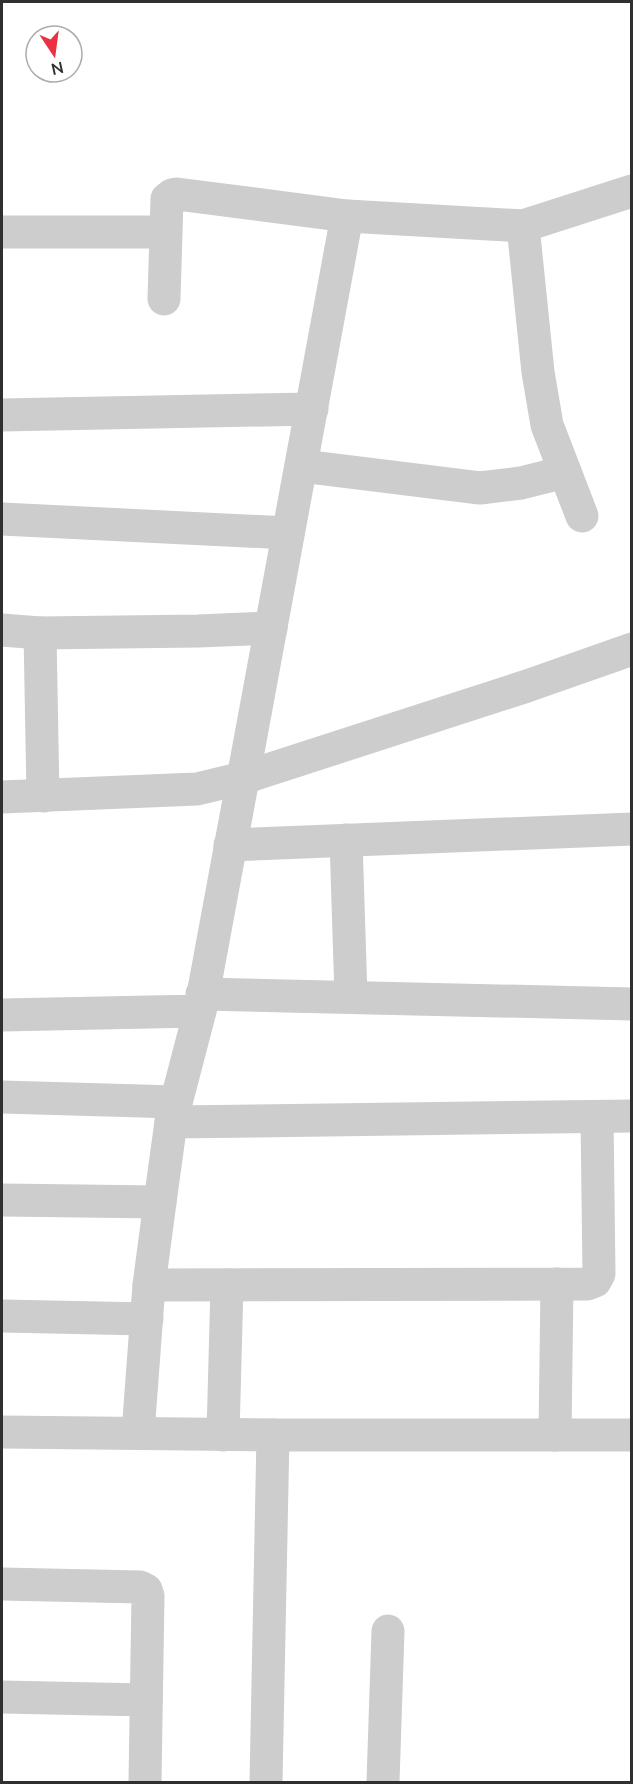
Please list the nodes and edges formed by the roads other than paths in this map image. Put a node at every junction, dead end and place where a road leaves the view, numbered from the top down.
1 (632, 191) edge
2 (347, 216) junction
3 (523, 226) junction
4 (2, 231) edge
5 (165, 232) junction
6 (164, 299) dead end
7 (312, 409) junction
8 (2, 415) edge
9 (302, 466) junction
10 (566, 472) junction
11 (582, 516) dead end
12 (2, 519) edge
13 (288, 533) junction
14 (271, 628) junction
15 (2, 630) edge
16 (40, 633) junction
17 (632, 649) edge
18 (243, 778) junction
19 (43, 796) junction
20 (2, 797) edge
21 (632, 829) edge
22 (346, 840) junction
23 (230, 845) junction
24 (351, 997) junction
25 (201, 1002) junction
26 (632, 1004) edge
27 (2, 1015) edge
28 (2, 1097) edge
29 (174, 1112) junction
30 (632, 1116) edge
31 (597, 1117) junction
32 (2, 1200) edge
33 (160, 1202) junction
34 (557, 1284) junction
35 (149, 1285) junction
36 (227, 1285) junction
37 (2, 1316) edge
38 (147, 1318) junction
39 (2, 1432) edge
40 (138, 1433) junction
41 (223, 1435) junction
42 (273, 1435) junction
43 (555, 1435) junction
44 (632, 1435) edge
45 (2, 1584) edge
46 (388, 1630) dead end
47 (2, 1697) edge
48 (146, 1700) junction
49 (145, 1782) edge
50 (266, 1782) edge
51 (383, 1782) edge

1 - 3 street
2 - 3 street
2 - 5 street
2 - 7 street
3 - 10 street
4 - 5 street
5 - 6 street
7 - 8 street
7 - 9 street
9 - 10 street
9 - 13 street
10 - 11 street
12 - 13 street
13 - 14 street
14 - 16 street
14 - 18 street
15 - 16 street
16 - 19 street
17 - 18 street
18 - 19 street
18 - 23 street
19 - 20 street
21 - 22 street
22 - 23 street
22 - 24 street
23 - 25 street
24 - 25 street
24 - 26 street
25 - 27 street
25 - 29 street
28 - 29 street
29 - 31 street
29 - 33 street
30 - 31 street
31 - 34 street
32 - 33 street
33 - 35 street
34 - 36 street
34 - 43 street
35 - 36 street
35 - 38 street
36 - 41 street
37 - 38 street
38 - 40 street
39 - 40 street
40 - 41 street
41 - 42 street
42 - 43 street
42 - 50 street
43 - 44 street
45 - 48 street
46 - 51 street
47 - 48 street
48 - 49 street

